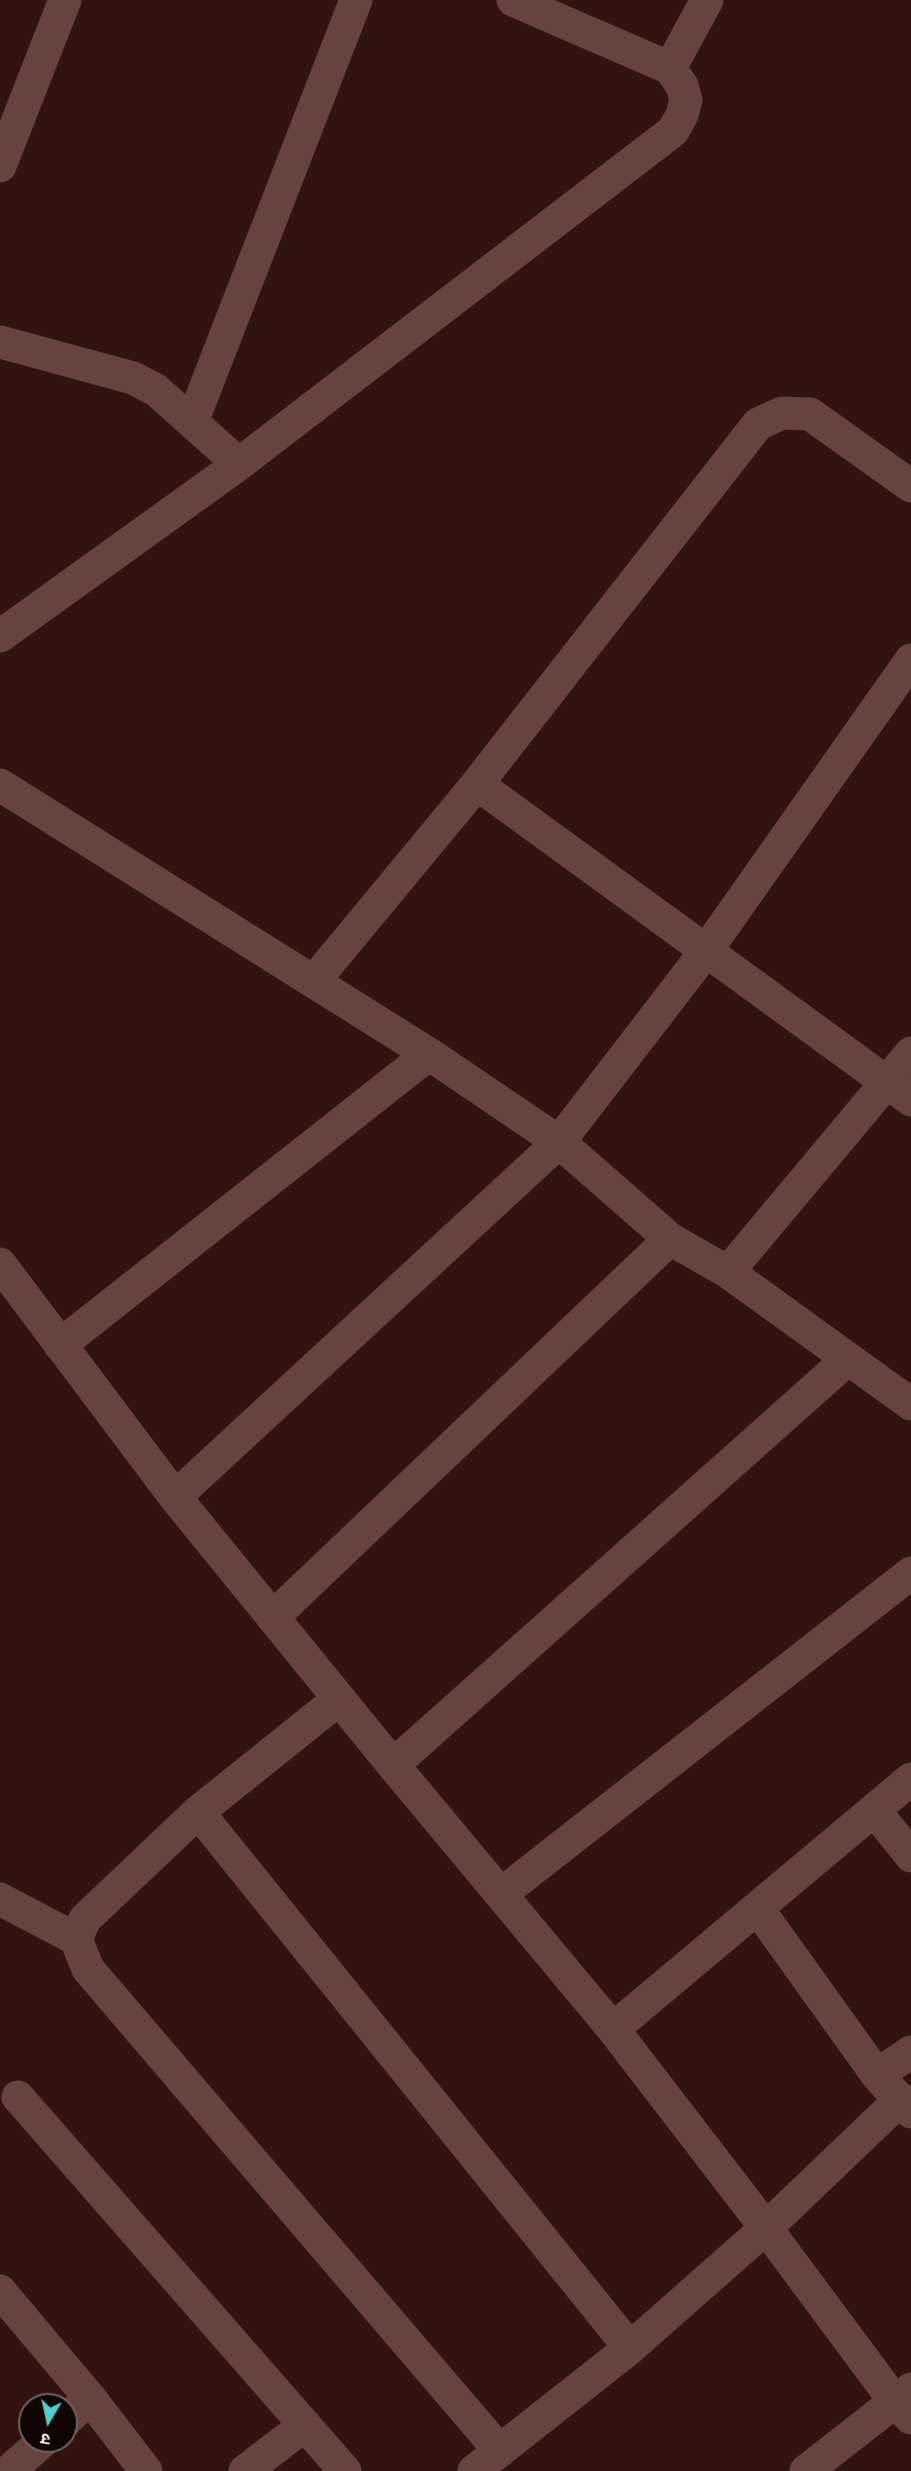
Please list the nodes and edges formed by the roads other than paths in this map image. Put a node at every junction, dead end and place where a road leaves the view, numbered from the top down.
1 (65, 0) edge
2 (356, 0) edge
3 (513, 0) edge
4 (707, 0) edge
5 (670, 68) junction
6 (0, 166) edge
7 (0, 342) edge
8 (192, 422) junction
9 (239, 464) junction
10 (911, 486) edge
11 (0, 636) edge
12 (911, 660) edge
13 (477, 784) junction
14 (0, 785) edge
15 (706, 951) junction
16 (314, 981) junction
17 (429, 1053) junction
18 (911, 1053) edge
19 (899, 1091) edge
20 (559, 1142) junction
21 (670, 1239) junction
22 (0, 1264) edge
23 (728, 1272) junction
24 (60, 1345) junction
25 (848, 1359) junction
26 (911, 1404) edge
27 (175, 1497) junction
28 (911, 1573) edge
29 (273, 1617) junction
30 (339, 1699) junction
31 (393, 1766) junction
32 (911, 1779) edge
33 (875, 1811) junction
34 (198, 1812) junction
35 (911, 1856) edge
36 (501, 1894) junction
37 (0, 1899) edge
38 (758, 1909) junction
39 (76, 1939) junction
40 (613, 2029) junction
41 (911, 2052) edge
42 (877, 2075) junction
43 (18, 2097) dead end
44 (906, 2106) edge
45 (766, 2228) junction
46 (0, 2290) edge
47 (630, 2348) junction
48 (90, 2398) junction
49 (906, 2403) edge
50 (78, 2409) edge
51 (305, 2425) junction
52 (500, 2451) junction
53 (29, 2453) edge
54 (9, 2471) edge
55 (146, 2471) edge
56 (245, 2471) edge
57 (345, 2471) edge
58 (474, 2471) edge
59 (806, 2471) edge

1 - 6 street
2 - 8 street
3 - 5 street
4 - 5 street
5 - 9 street
7 - 8 street
8 - 9 street
9 - 11 street
10 - 13 street
12 - 15 street
13 - 15 street
13 - 16 street
14 - 16 street
15 - 19 street
15 - 20 street
16 - 17 street
17 - 20 street
17 - 24 street
18 - 19 street
19 - 23 street
20 - 21 street
20 - 27 street
21 - 23 street
21 - 29 street
22 - 24 street
23 - 25 street
24 - 27 street
25 - 26 street
25 - 31 street
27 - 29 street
28 - 36 street
29 - 30 street
30 - 31 street
30 - 34 street
31 - 36 street
32 - 33 street
33 - 35 street
33 - 38 street
34 - 39 street
34 - 47 street
36 - 40 street
37 - 39 street
38 - 40 street
38 - 42 street
39 - 52 street
40 - 45 street
41 - 42 street
42 - 44 street
43 - 51 street
44 - 45 street
45 - 47 street
45 - 49 street
46 - 48 street
47 - 52 street
48 - 50 street
48 - 55 street
49 - 59 street
51 - 56 street
51 - 57 street
52 - 58 street
53 - 54 street

